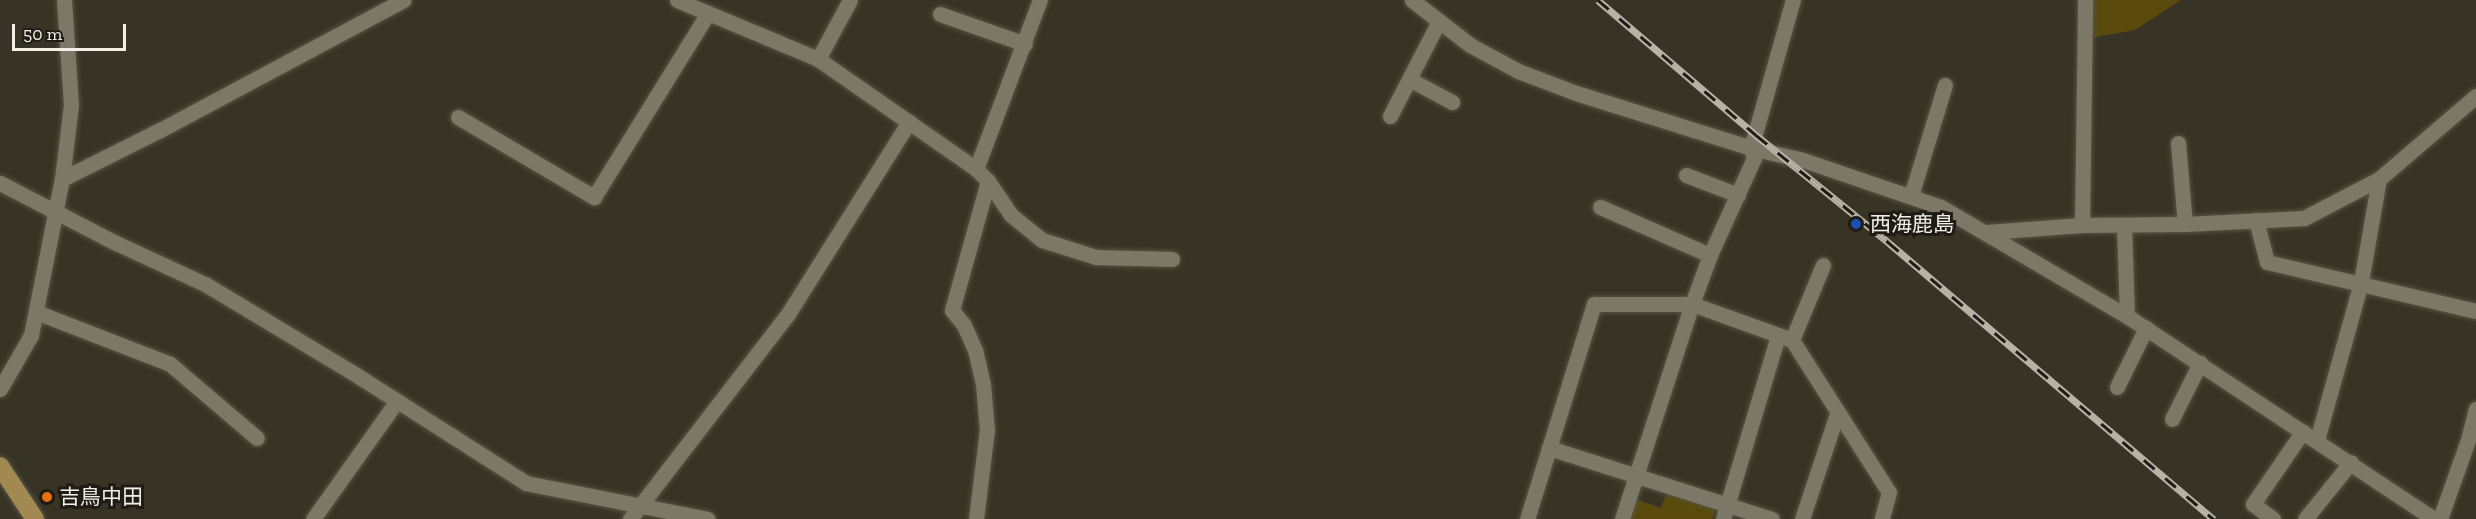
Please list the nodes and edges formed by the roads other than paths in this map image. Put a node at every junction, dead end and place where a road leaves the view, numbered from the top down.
1 (64, 0) edge
2 (403, 0) edge
3 (677, 0) edge
4 (850, 0) edge
5 (1040, 0) edge
6 (1412, 0) edge
7 (1793, 0) edge
8 (2085, 0) edge
9 (708, 13) junction
10 (940, 14) dead end
11 (1439, 21) junction
12 (1025, 44) junction
13 (818, 59) junction
14 (1409, 80) junction
15 (1945, 84) dead end
16 (2476, 96) edge
17 (1452, 102) dead end
18 (1390, 116) dead end
19 (458, 117) dead end
20 (909, 122) junction
21 (2178, 143) dead end
22 (1752, 148) junction
23 (976, 169) junction
24 (1686, 175) dead end
25 (62, 179) junction
26 (2379, 179) junction
27 (988, 181) junction
28 (0, 183) edge
29 (1738, 195) junction
30 (1911, 196) junction
31 (1600, 207) dead end
32 (55, 209) junction
33 (2256, 220) junction
34 (2185, 224) junction
35 (2082, 225) junction
36 (2124, 225) junction
37 (1987, 232) junction
38 (1710, 255) junction
39 (1172, 259) dead end
40 (1823, 265) dead end
41 (2361, 282) junction
42 (1692, 304) junction
43 (2476, 311) edge
44 (36, 312) junction
45 (2127, 316) junction
46 (2146, 328) junction
47 (1785, 338) junction
48 (2200, 363) junction
49 (2117, 387) dead end
50 (0, 389) edge
51 (397, 401) junction
52 (2476, 409) edge
53 (1837, 414) junction
54 (2172, 418) dead end
55 (2303, 431) junction
56 (257, 438) dead end
57 (2316, 440) junction
58 (1549, 448) junction
59 (2351, 462) junction
60 (0, 466) edge
61 (1636, 476) junction
62 (1725, 512) edge
63 (635, 513) edge
64 (35, 519) edge
65 (313, 519) edge
66 (707, 519) edge
67 (976, 519) edge
68 (1527, 519) edge
69 (1622, 519) edge
70 (1772, 519) edge
71 (1802, 519) edge
72 (1881, 519) edge
73 (2273, 519) edge
74 (2305, 519) edge
75 (2434, 519) edge
76 (2440, 519) edge

1 - 25 street
2 - 25 street
3 - 9 street
4 - 13 street
5 - 12 street
6 - 11 street
7 - 22 street
8 - 35 street
9 - 13 street
9 - 19 street
10 - 12 street
11 - 14 street
11 - 22 street
12 - 23 street
13 - 20 street
14 - 17 street
14 - 18 street
15 - 30 street
16 - 26 street
20 - 23 street
20 - 63 street
21 - 34 street
22 - 29 street
22 - 30 street
23 - 27 street
24 - 29 street
25 - 32 street
26 - 33 street
26 - 41 street
27 - 39 street
27 - 67 street
28 - 32 street
29 - 38 street
30 - 37 street
31 - 38 street
32 - 44 street
32 - 51 street
33 - 34 street
33 - 41 street
34 - 36 street
35 - 36 street
35 - 37 street
36 - 45 street
37 - 45 street
38 - 42 street
40 - 47 street
41 - 43 street
41 - 57 street
42 - 47 street
42 - 58 street
42 - 61 street
44 - 50 street
44 - 56 street
45 - 46 street
46 - 48 street
46 - 49 street
47 - 53 street
47 - 62 street
48 - 54 street
48 - 55 street
51 - 63 street
51 - 65 street
52 - 76 street
53 - 71 street
53 - 72 street
55 - 57 street
55 - 73 street
57 - 59 street
58 - 61 street
58 - 68 street
59 - 74 street
59 - 75 street
60 - 64 main road
61 - 62 street
61 - 69 street
62 - 70 street
63 - 66 street

